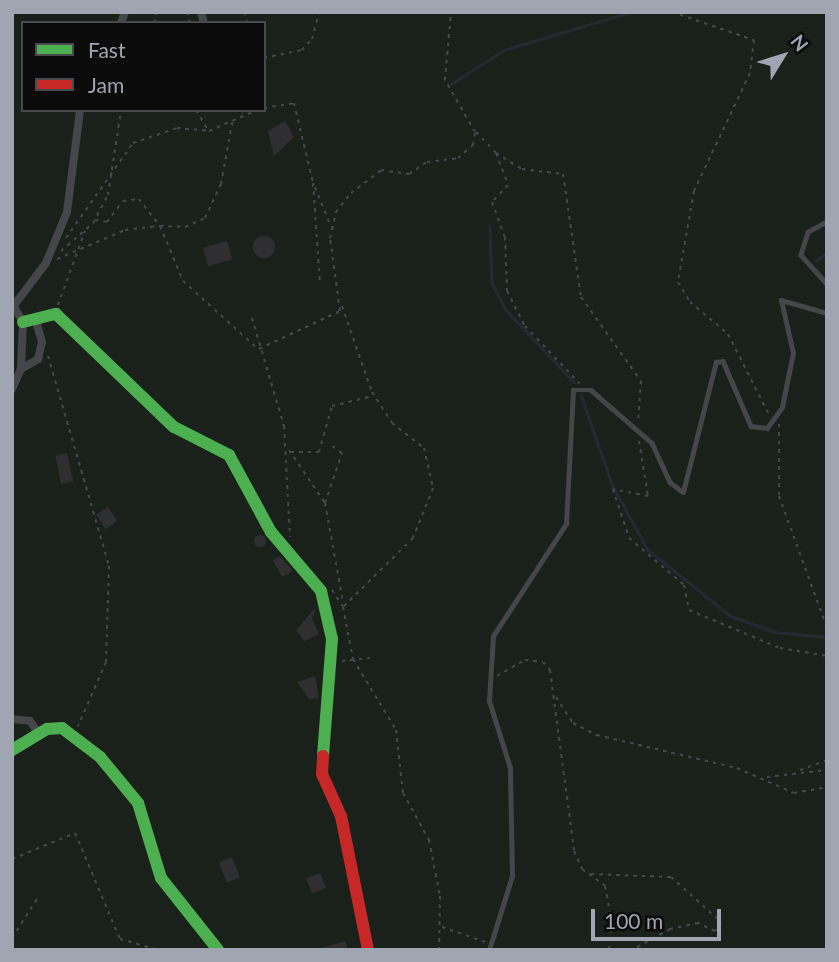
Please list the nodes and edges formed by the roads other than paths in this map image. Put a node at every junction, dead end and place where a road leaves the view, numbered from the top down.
1 (80, 112) edge
2 (827, 222) edge
3 (827, 284) edge
4 (13, 307) edge
5 (827, 313) edge
6 (34, 317) junction
7 (21, 369) junction
8 (12, 388) edge
9 (12, 719) edge
10 (38, 733) junction
11 (12, 750) edge
12 (490, 947) edge
13 (218, 950) edge
14 (368, 950) edge

1 - 4 street
2 - 3 lane
4 - 6 street
5 - 12 lane
6 - 7 street
6 - 7 street
6 - 14 street
7 - 8 street
9 - 10 street
10 - 11 street
10 - 13 street

